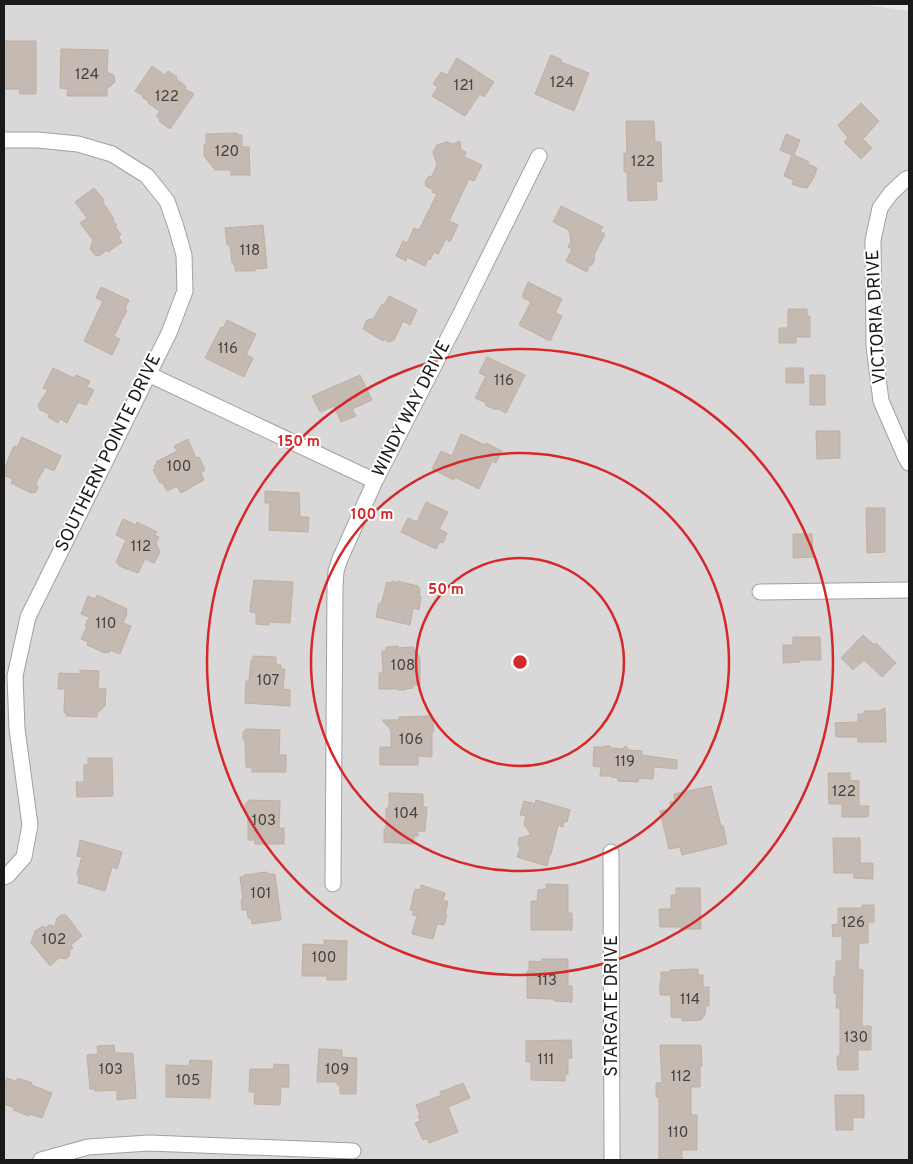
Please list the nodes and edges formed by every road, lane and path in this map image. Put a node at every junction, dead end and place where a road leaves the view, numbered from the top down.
1 (4, 140) edge
2 (539, 156) dead end
3 (909, 178) edge
4 (148, 374) junction
5 (909, 463) edge
6 (375, 481) junction
7 (909, 590) edge
8 (760, 592) dead end
9 (611, 852) dead end
10 (4, 877) edge
11 (333, 884) dead end
12 (353, 1151) dead end
13 (41, 1160) edge
14 (612, 1160) edge

1 - 4 street, SOUTHERN POINTE DRIVE
2 - 6 street, WINDY WAY DRIVE
3 - 5 street, VICTORIA DRIVE
4 - 6 street
4 - 10 street, SOUTHERN POINTE DRIVE
6 - 11 street, WINDY WAY DRIVE
7 - 8 street
9 - 14 street, STARGATE DRIVE
12 - 13 street

